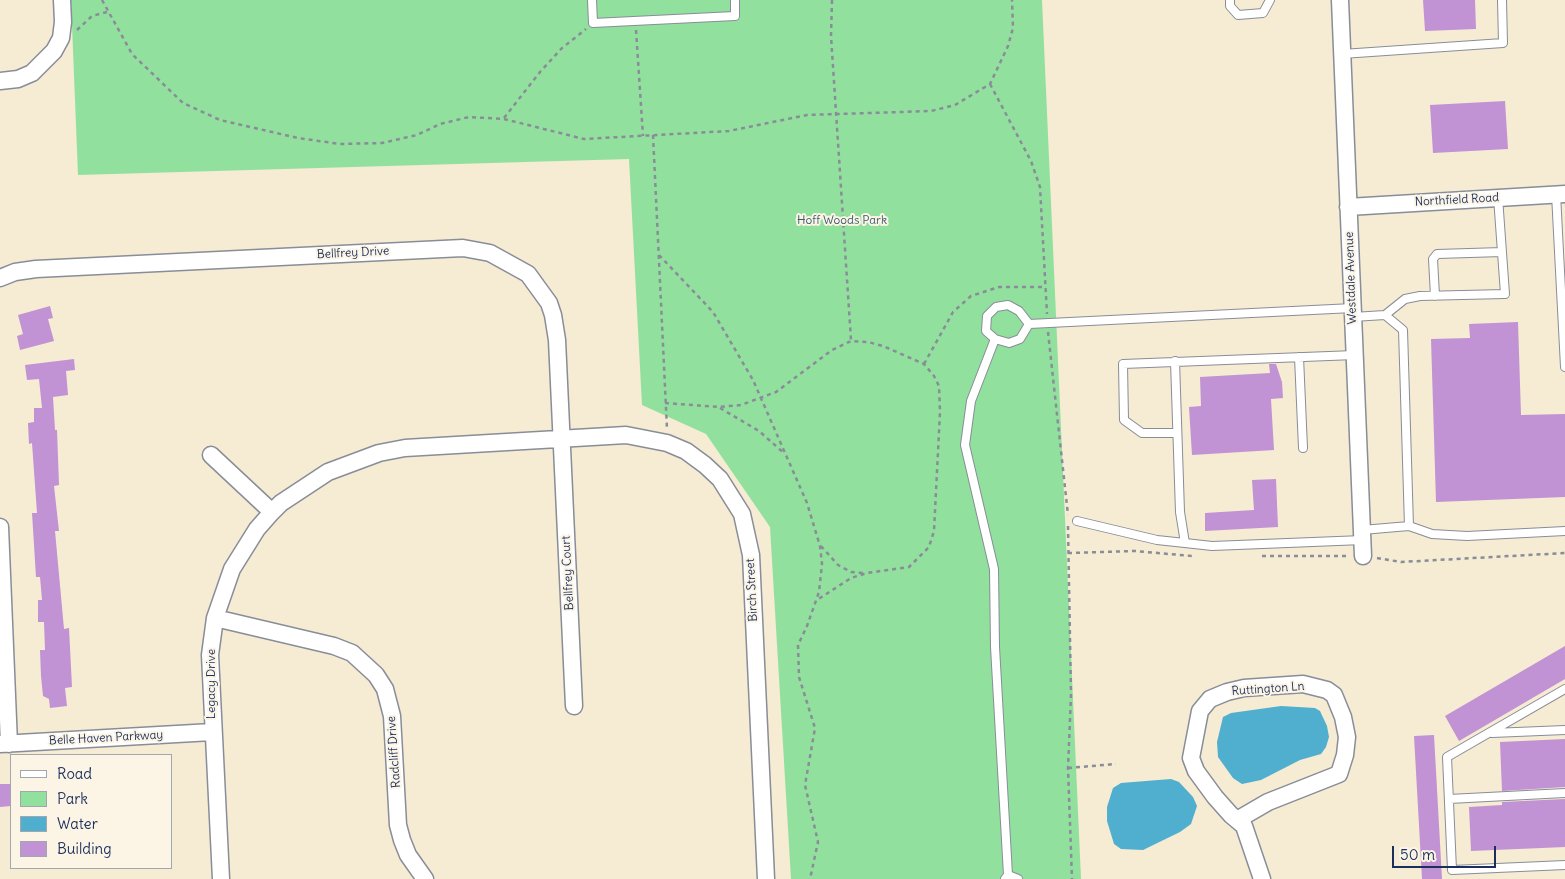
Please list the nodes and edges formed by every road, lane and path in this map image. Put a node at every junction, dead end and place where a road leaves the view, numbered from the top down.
1 (62, 0) edge
2 (102, 0) edge
3 (592, 0) edge
4 (735, 0) edge
5 (832, 0) edge
6 (1012, 0) edge
7 (1230, 0) edge
8 (1270, 0) edge
9 (1340, 0) edge
10 (1502, 0) edge
11 (107, 12) junction
12 (636, 21) junction
13 (593, 23) junction
14 (60, 38) junction
15 (1342, 54) junction
16 (0, 82) edge
17 (990, 84) junction
18 (838, 114) junction
19 (504, 119) junction
20 (653, 135) junction
21 (643, 136) junction
22 (1560, 194) edge
23 (1498, 198) junction
24 (1348, 207) junction
25 (1502, 252) junction
26 (1562, 252) edge
27 (659, 255) junction
28 (0, 278) edge
29 (1046, 287) junction
30 (1435, 296) junction
31 (1353, 312) junction
32 (1385, 315) junction
33 (1047, 323) junction
34 (1029, 324) junction
35 (995, 339) junction
36 (851, 341) junction
37 (1354, 355) junction
38 (1299, 356) junction
39 (1175, 360) junction
40 (924, 364) junction
41 (1565, 367) edge
42 (761, 398) junction
43 (666, 403) junction
44 (719, 407) junction
45 (1177, 433) junction
46 (562, 440) junction
47 (667, 443) junction
48 (1303, 448) dead end
49 (211, 455) dead end
50 (786, 455) junction
51 (272, 512) junction
52 (1077, 521) dead end
53 (1409, 526) junction
54 (0, 527) edge
55 (1565, 531) edge
56 (1363, 535) junction
57 (1186, 543) junction
58 (820, 546) junction
59 (1068, 553) junction
60 (1565, 553) edge
61 (1200, 556) dead end
62 (1255, 556) dead end
63 (1363, 556) junction
64 (867, 573) junction
65 (816, 601) junction
66 (215, 618) junction
67 (1565, 689) edge
68 (574, 706) dead end
69 (1565, 730) edge
70 (212, 732) junction
71 (1490, 733) junction
72 (4, 744) edge
73 (1116, 764) dead end
74 (1068, 768) junction
75 (1565, 793) edge
76 (1449, 799) junction
77 (1237, 820) junction
78 (1565, 865) edge
79 (1007, 877) edge
80 (221, 879) edge
81 (425, 879) edge
82 (766, 879) edge
83 (810, 879) edge
84 (1018, 879) edge
85 (1072, 879) edge
86 (1262, 879) edge

1 - 14 street
2 - 11 path
3 - 13 lane
4 - 12 lane
5 - 18 path
6 - 17 path
7 - 8 lane
9 - 15 street, Westdale Avenue
10 - 15 lane
11 - 14 path
11 - 19 path
12 - 13 lane
12 - 21 path
13 - 19 path
14 - 16 street
15 - 24 street, Westdale Avenue
17 - 18 path
17 - 29 path
18 - 20 path
18 - 36 path
19 - 21 path
20 - 21 path
20 - 27 path
22 - 23 street, Northfield Road
22 - 26 lane
23 - 24 street, Northfield Road
23 - 25 lane
24 - 31 street, Westdale Avenue
25 - 30 lane
25 - 30 lane
26 - 41 lane
27 - 42 path
27 - 43 path
28 - 46 street, Bellfrey Drive
29 - 33 path
29 - 40 path
30 - 32 lane
31 - 32 lane
31 - 33 lane
31 - 37 street, Westdale Avenue
32 - 53 lane
33 - 34 lane
33 - 59 path
34 - 35 lane
34 - 35 lane
35 - 79 lane
36 - 40 path
36 - 42 path
37 - 38 lane
37 - 56 street, Westdale Avenue
38 - 39 lane
38 - 48 lane
39 - 45 lane
39 - 45 lane
40 - 64 path
42 - 44 path
42 - 50 path
43 - 44 path
43 - 47 path
44 - 50 path
45 - 57 lane
46 - 47 street, Birch Street
46 - 51 street, Legacy Drive
46 - 68 street, Bellfrey Court
47 - 82 street, Birch Street
49 - 51 street
50 - 58 path
51 - 66 street, Legacy Drive
52 - 57 lane
53 - 55 lane
53 - 56 lane
54 - 72 street
56 - 57 lane
56 - 63 street, Westdale Avenue
58 - 64 path
58 - 65 path
59 - 61 path
59 - 74 path
60 - 63 path
62 - 63 path
64 - 65 path
65 - 83 path
66 - 70 street, Legacy Drive
66 - 81 street, Radcliff Drive
67 - 71 lane
69 - 71 lane
70 - 72 street, Belle Haven Parkway
70 - 80 street, Legacy Drive
71 - 76 lane
73 - 74 path
74 - 85 path
75 - 76 lane
76 - 78 lane
77 - 77 street, Ruttington Ln
77 - 86 street, Ruttington Ln
79 - 84 lane

